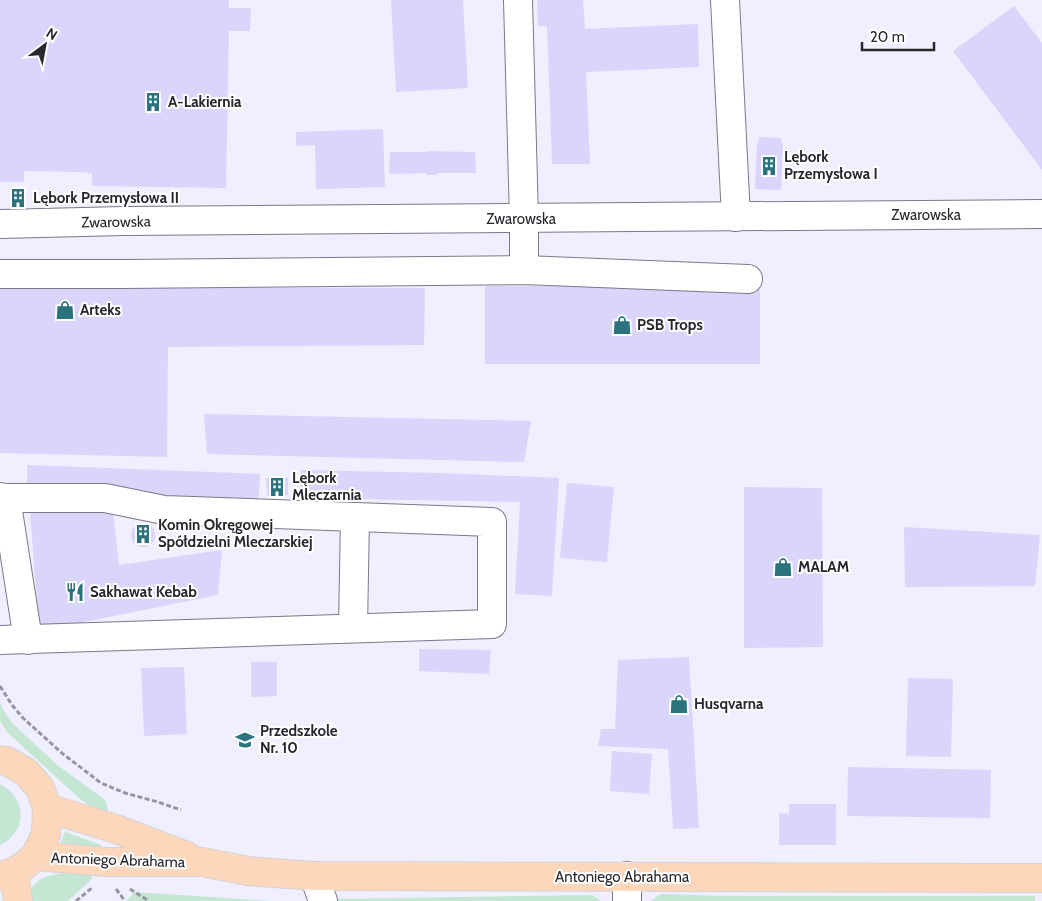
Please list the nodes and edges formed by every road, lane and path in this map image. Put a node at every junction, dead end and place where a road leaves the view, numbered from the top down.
1 (518, 0) edge
2 (725, 0) edge
3 (1042, 214) edge
4 (736, 217) junction
5 (524, 219) junction
6 (0, 224) edge
7 (524, 270) junction
8 (0, 274) edge
9 (748, 279) dead end
10 (3, 498) edge
11 (355, 517) junction
12 (353, 628) junction
13 (0, 640) edge
14 (28, 640) junction
15 (0, 686) edge
16 (2, 755) edge
17 (47, 808) junction
18 (181, 810) dead end
19 (202, 862) junction
20 (16, 868) edge
21 (1042, 878) edge
22 (94, 887) dead end
23 (318, 889) edge
24 (627, 889) edge
25 (18, 901) edge
26 (76, 901) edge

1 - 5 street
2 - 4 street
3 - 4 street, Zwarowska
4 - 5 street, Zwarowska
5 - 6 street, Zwarowska
5 - 7 street
7 - 8 street
7 - 9 street
10 - 11 street
10 - 14 street
11 - 12 street
11 - 12 street
12 - 14 street
13 - 14 street
15 - 18 path
16 - 17 main road
17 - 19 main road, Antoniego Abrahama
17 - 20 main road
19 - 20 main road, Antoniego Abrahama
19 - 23 main road, Antoniego Abrahama
20 - 25 main road
21 - 24 main road, Antoniego Abrahama
22 - 26 path
23 - 24 main road, Antoniego Abrahama

